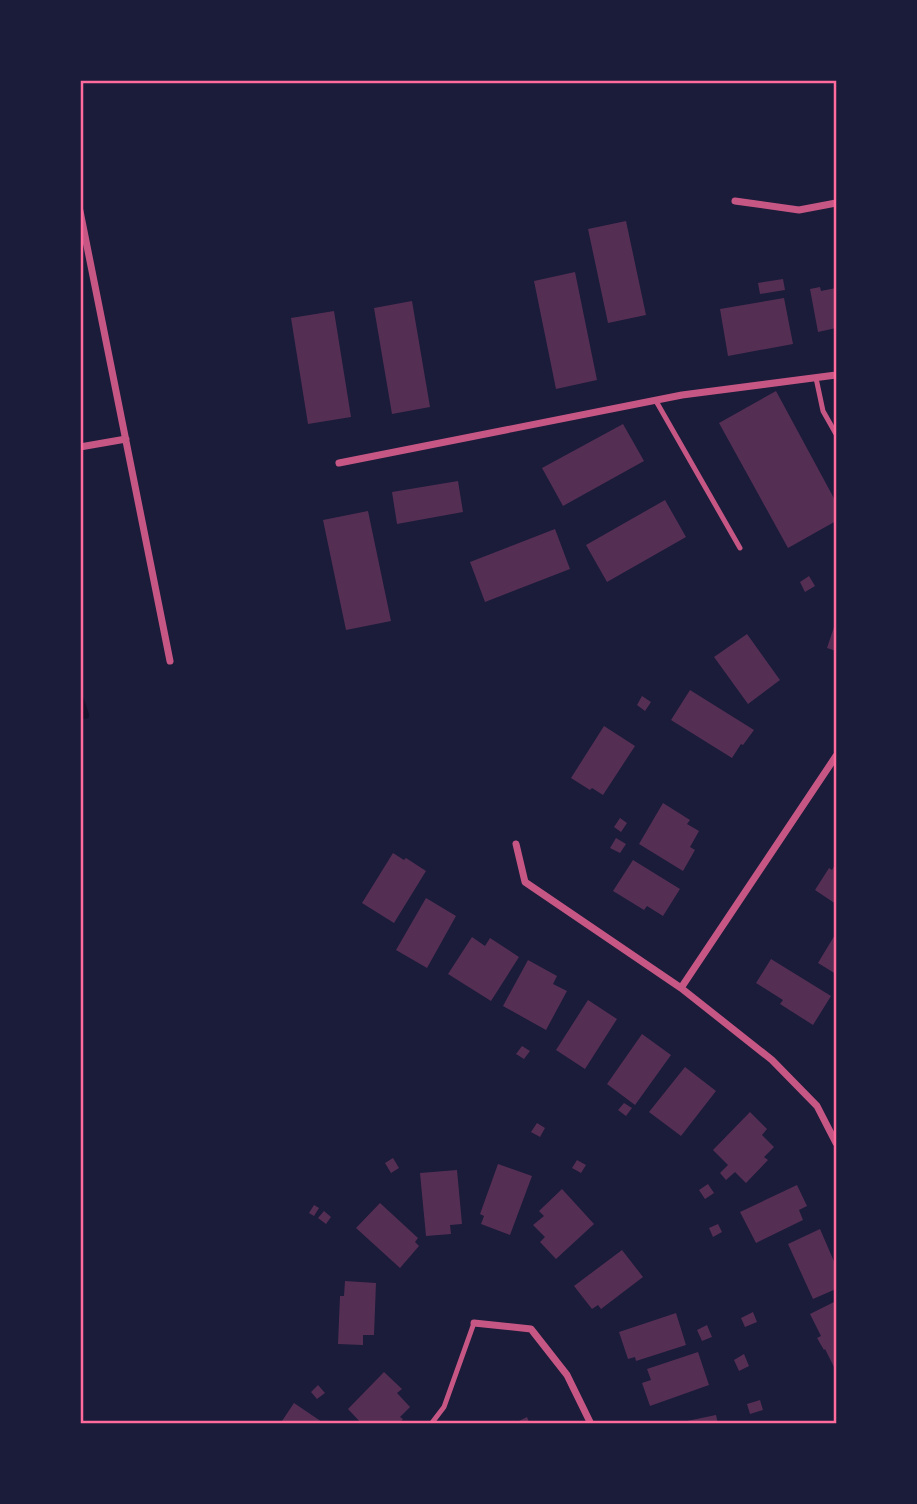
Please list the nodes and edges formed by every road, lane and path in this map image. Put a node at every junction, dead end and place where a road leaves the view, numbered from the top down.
1 (735, 201) dead end
2 (836, 203) edge
3 (80, 211) edge
4 (836, 375) edge
5 (816, 378) junction
6 (656, 401) junction
7 (836, 434) edge
8 (126, 439) junction
9 (80, 447) edge
10 (339, 464) dead end
11 (740, 548) dead end
12 (170, 661) dead end
13 (836, 755) edge
14 (516, 844) dead end
15 (681, 988) junction
16 (836, 1143) edge
17 (474, 1323) joint
18 (431, 1423) edge
19 (591, 1423) edge

1 - 2 street
3 - 8 street
4 - 5 street
5 - 6 street
5 - 7 lane
6 - 10 street
6 - 11 lane
8 - 9 street
8 - 12 street
13 - 15 street
14 - 15 street
15 - 16 street
17 - 18 lane
17 - 19 street

